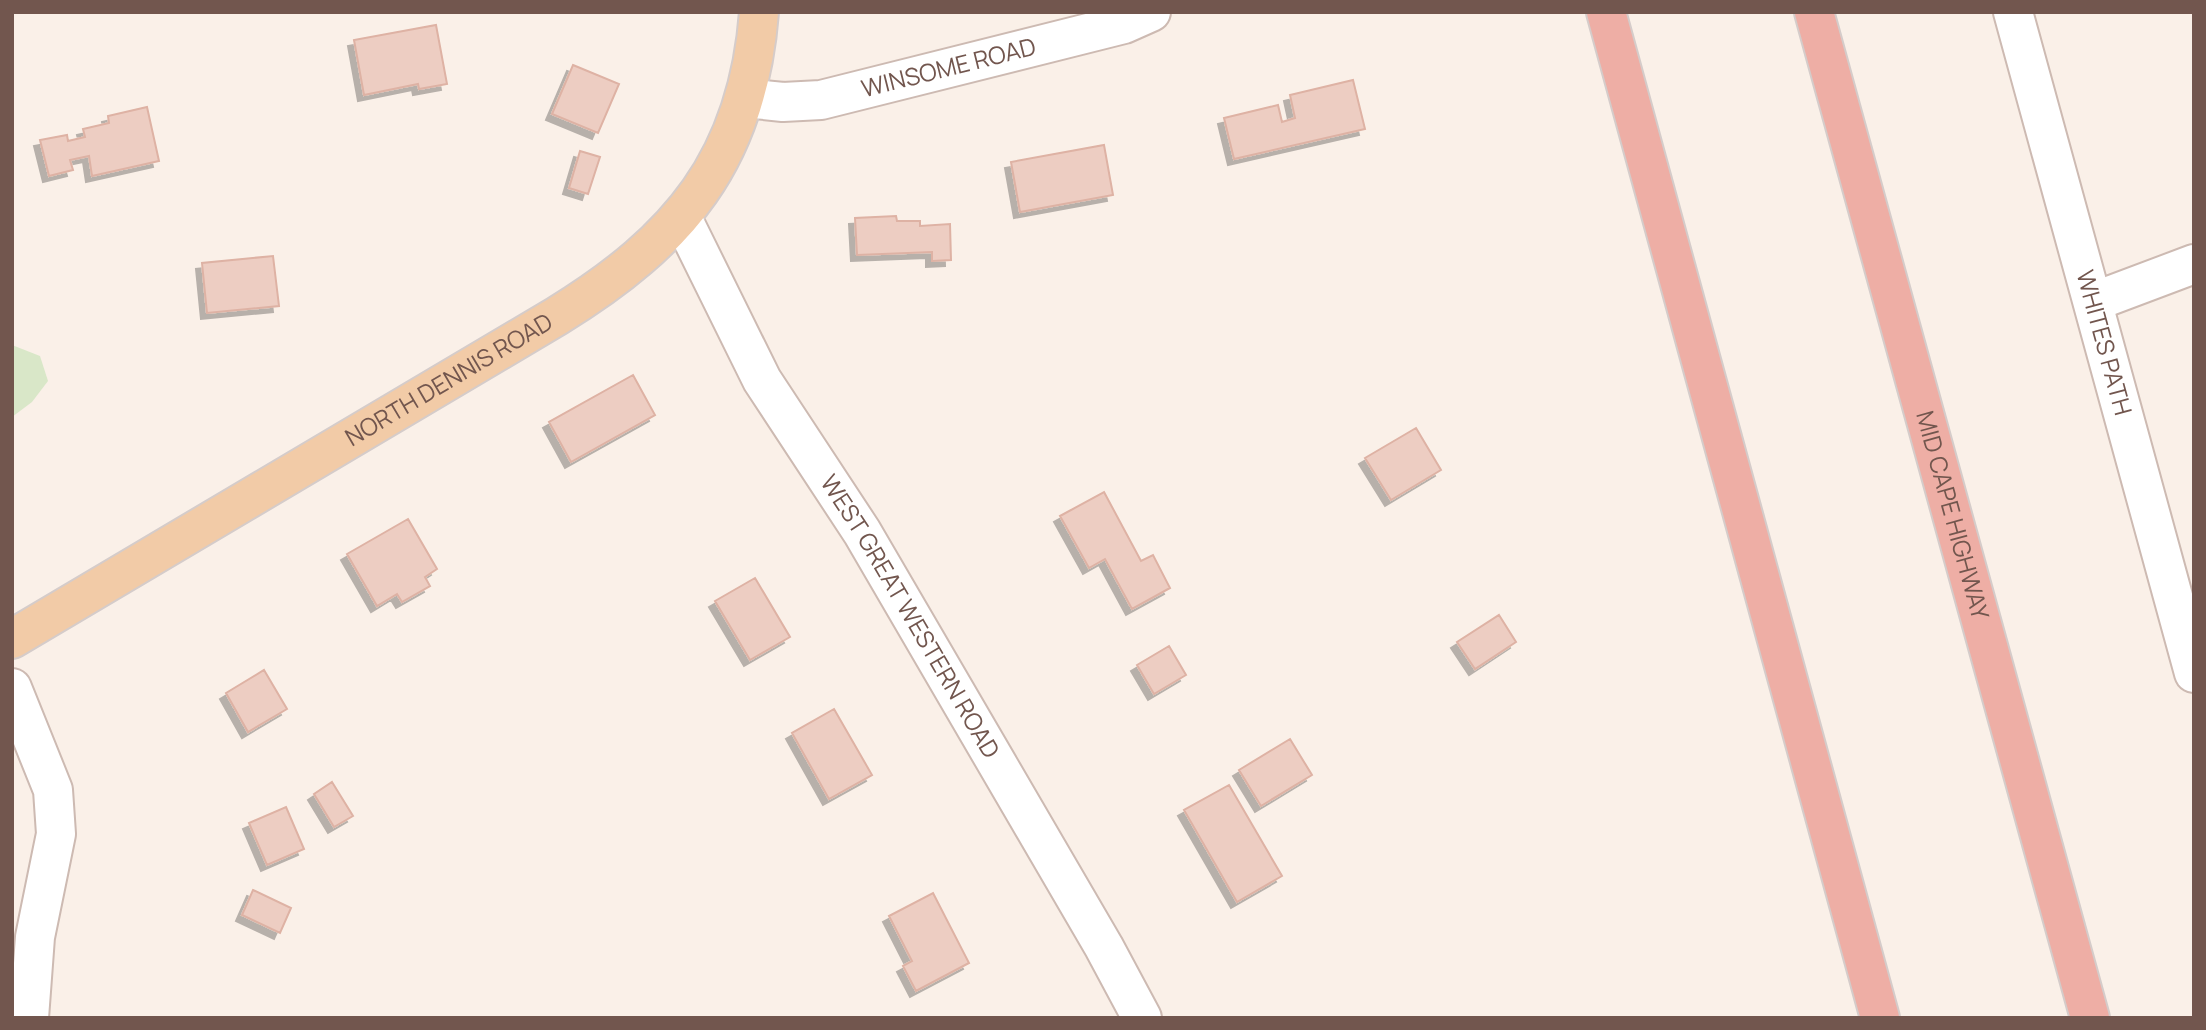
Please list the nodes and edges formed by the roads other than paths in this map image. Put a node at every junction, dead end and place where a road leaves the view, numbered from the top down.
1 (760, 12) edge
2 (1151, 12) edge
3 (1606, 12) edge
4 (1814, 12) edge
5 (2013, 12) edge
6 (745, 99) junction
7 (681, 216) junction
8 (2194, 264) edge
9 (2093, 303) junction
10 (2188, 634) edge
11 (12, 639) edge
12 (2194, 673) edge
13 (12, 688) edge
14 (29, 1018) edge
15 (1142, 1018) edge
16 (1880, 1018) edge
17 (2090, 1018) edge

1 - 6 main road, NORTH DENNIS ROAD
2 - 6 street, WINSOME ROAD
3 - 16 highway
4 - 17 highway, MID CAPE HIGHWAY
5 - 9 street, WHITES PATH
6 - 7 main road, NORTH DENNIS ROAD
7 - 11 main road, NORTH DENNIS ROAD
7 - 15 street, WEST GREAT WESTERN ROAD
8 - 9 street
9 - 10 street, WHITES PATH
10 - 12 street, WHITES PATH
13 - 14 street

